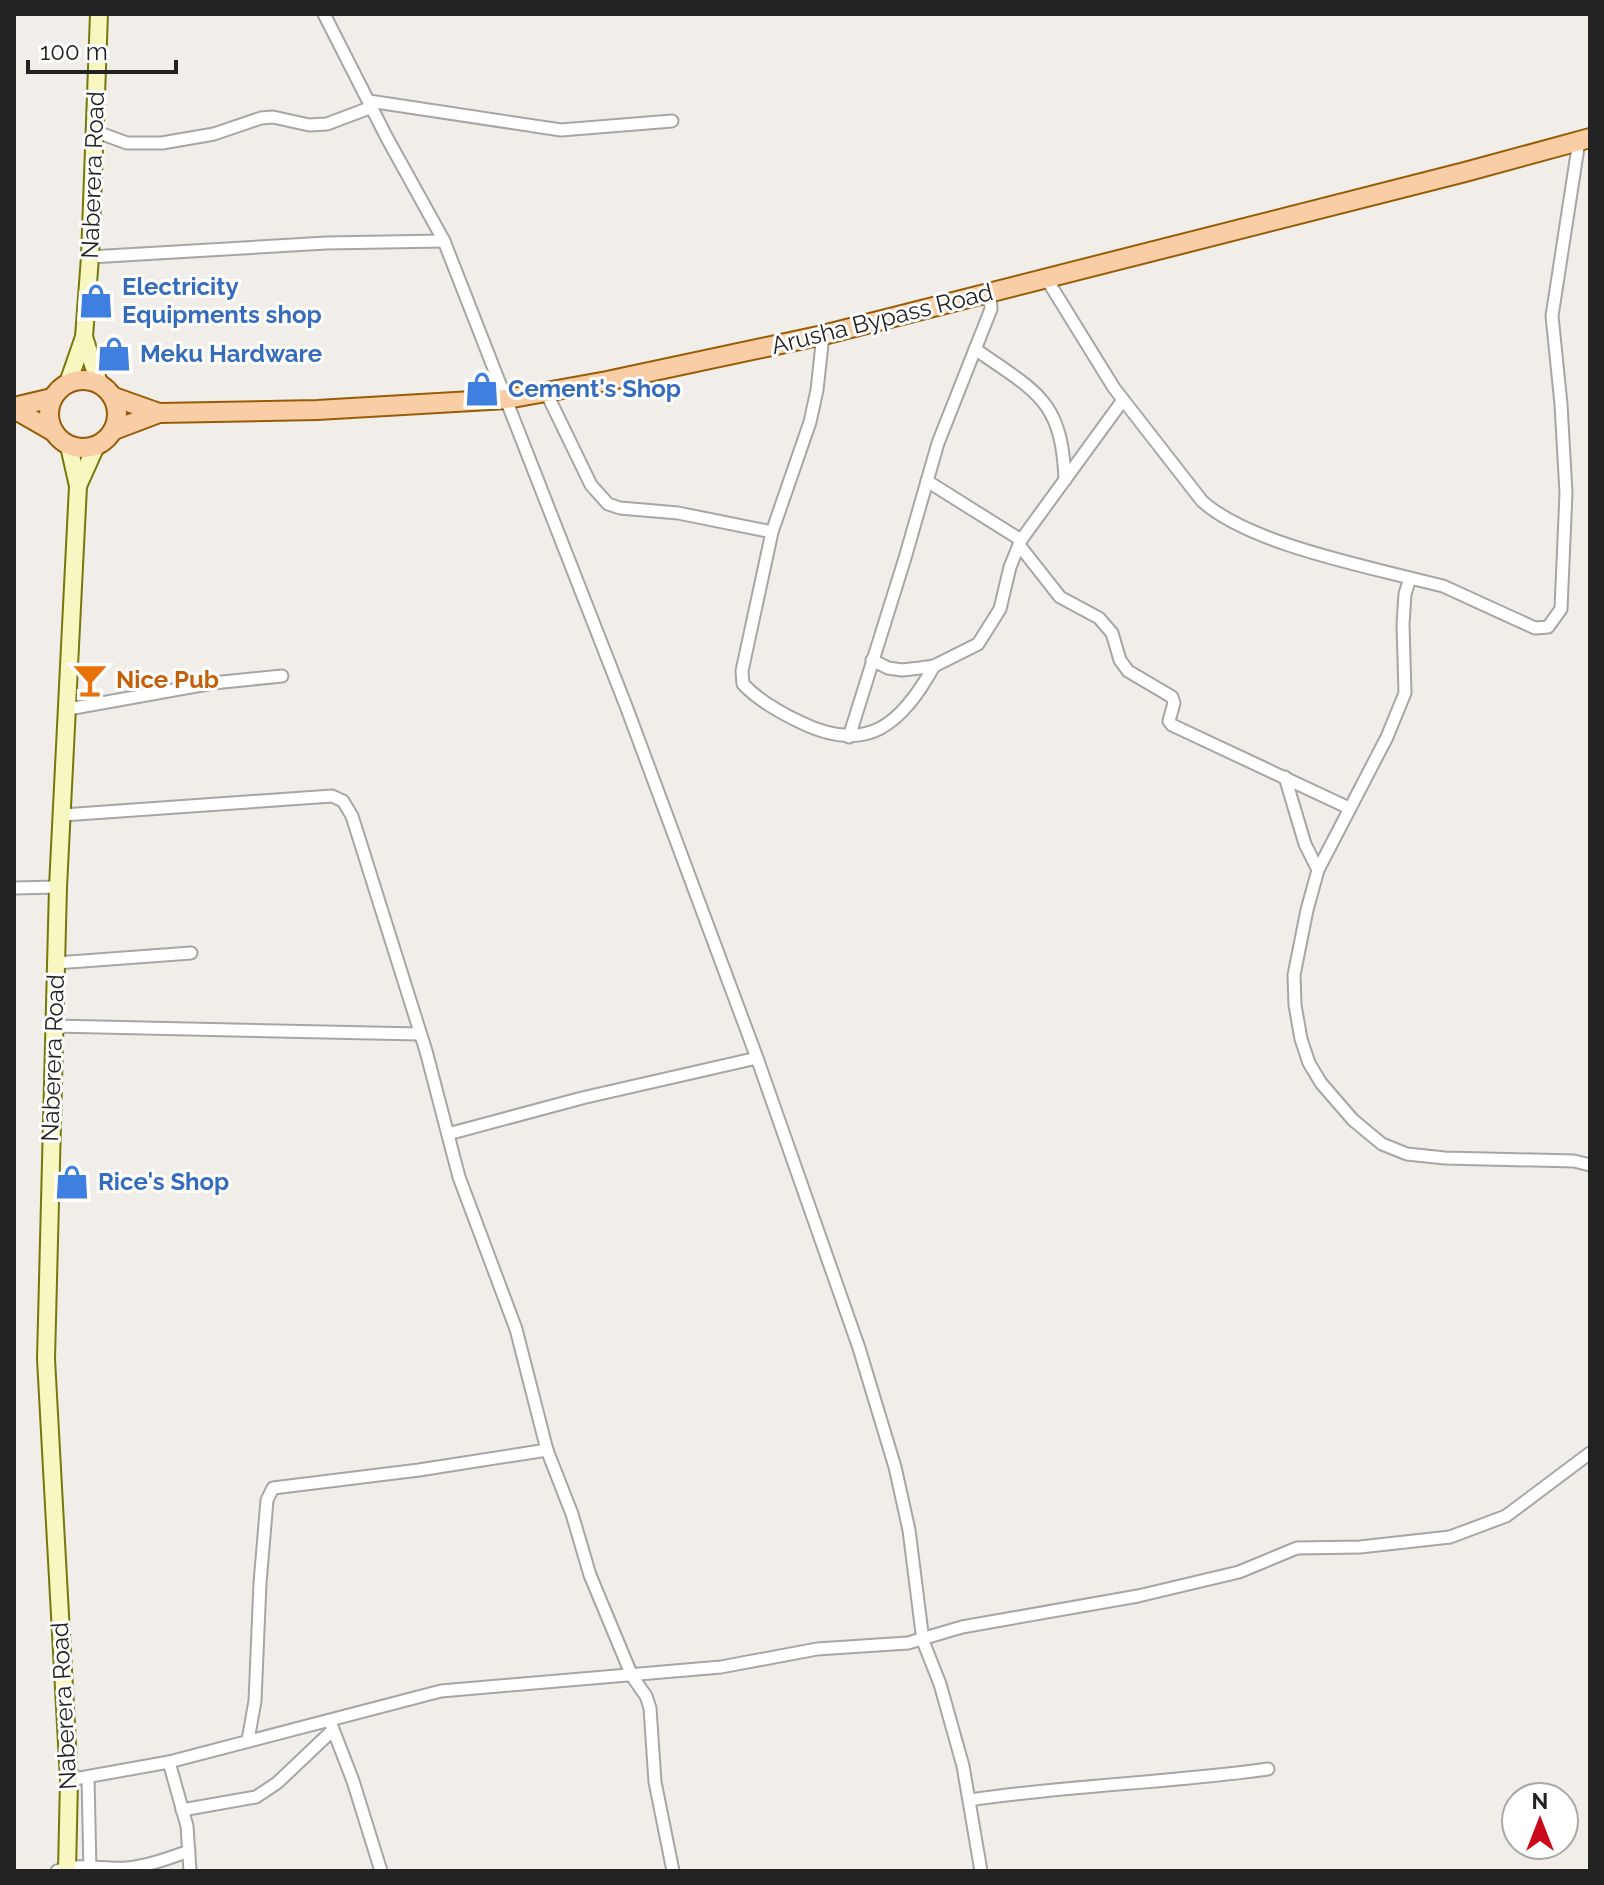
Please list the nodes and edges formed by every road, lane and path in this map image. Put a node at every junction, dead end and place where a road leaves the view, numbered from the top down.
1 (99, 14) edge
2 (324, 14) edge
3 (371, 104) junction
4 (672, 121) dead end
5 (94, 131) junction
6 (1585, 139) edge
7 (444, 241) junction
8 (90, 257) junction
9 (1046, 278) junction
10 (990, 292) junction
11 (823, 335) junction
12 (84, 337) junction
13 (975, 349) junction
14 (68, 383) junction
15 (99, 383) junction
16 (545, 390) junction
17 (114, 397) junction
18 (52, 398) junction
19 (507, 399) junction
20 (1123, 400) junction
21 (14, 408) edge
22 (159, 413) junction
23 (114, 430) junction
24 (54, 432) junction
25 (69, 446) junction
26 (96, 446) junction
27 (1065, 480) junction
28 (927, 481) junction
29 (78, 486) junction
30 (772, 532) junction
31 (1020, 542) junction
32 (1410, 578) junction
33 (872, 660) junction
34 (934, 666) junction
35 (282, 676) dead end
36 (68, 709) junction
37 (849, 737) junction
38 (1285, 777) junction
39 (1349, 808) junction
40 (63, 815) junction
41 (1318, 870) junction
42 (58, 887) junction
43 (14, 888) edge
44 (191, 953) dead end
45 (56, 963) junction
46 (54, 1026) junction
47 (419, 1034) junction
48 (757, 1058) junction
49 (448, 1134) junction
50 (1590, 1165) edge
51 (547, 1450) junction
52 (1590, 1453) edge
53 (923, 1641) junction
54 (632, 1676) junction
55 (331, 1724) junction
56 (248, 1740) junction
57 (169, 1762) junction
58 (1268, 1769) dead end
59 (88, 1777) junction
60 (69, 1780) junction
61 (970, 1800) junction
62 (182, 1810) junction
63 (189, 1851) junction
64 (64, 1869) edge
65 (90, 1869) edge
66 (190, 1871) edge
67 (381, 1871) edge
68 (673, 1871) edge
69 (981, 1871) edge

1 - 5 street, Naberera Road
2 - 3 street
3 - 4 street
3 - 5 street
3 - 7 street
5 - 8 street, Naberera Road
6 - 9 main road, Arusha Bypass Road
6 - 32 street
7 - 8 street
7 - 19 street
8 - 12 street, Naberera Road
9 - 10 main road, Arusha Bypass Road
9 - 20 street
10 - 11 main road, Arusha Bypass Road
10 - 13 street
11 - 16 main road, Arusha Bypass Road
11 - 30 street
12 - 14 street, Naberera Road
12 - 15 street, Naberera Road
13 - 27 street
13 - 28 street
14 - 15 main road
14 - 18 main road
15 - 17 main road, Arusha Bypass Road
16 - 19 main road, Arusha Bypass Road
16 - 30 street
17 - 22 main road, Arusha Bypass Road
17 - 23 main road
18 - 21 main road
18 - 24 main road
19 - 22 main road, Arusha Bypass Road
19 - 48 street
20 - 27 street
20 - 32 street
21 - 24 main road
22 - 23 main road, Arusha Bypass Road
23 - 26 main road, Arusha Bypass Road
24 - 25 main road
25 - 26 main road
25 - 29 street, Naberera Road
26 - 29 street, Naberera Road
27 - 31 street
28 - 31 street
28 - 33 street
29 - 36 street, Naberera Road
30 - 37 street
31 - 34 street
31 - 38 street
32 - 39 street
33 - 34 street
33 - 37 street
34 - 37 street
35 - 36 street
36 - 40 street, Naberera Road
38 - 39 street
38 - 41 street
39 - 41 street
40 - 42 street, Naberera Road
40 - 47 street
41 - 50 street
42 - 43 street
42 - 45 street, Naberera Road
44 - 45 street
45 - 46 street, Naberera Road
46 - 47 street
46 - 60 street, Naberera Road
47 - 49 street
48 - 49 street
48 - 53 street
49 - 51 street
51 - 54 street
51 - 56 street
52 - 53 street
53 - 54 street
53 - 61 street
54 - 55 street
54 - 68 street
55 - 56 street
55 - 62 street
55 - 67 street
56 - 57 street
57 - 59 street
57 - 62 street
58 - 61 street
59 - 60 street
59 - 65 street
60 - 64 street, Naberera Road
61 - 69 street
62 - 63 street
63 - 65 street
63 - 66 street
64 - 65 street

